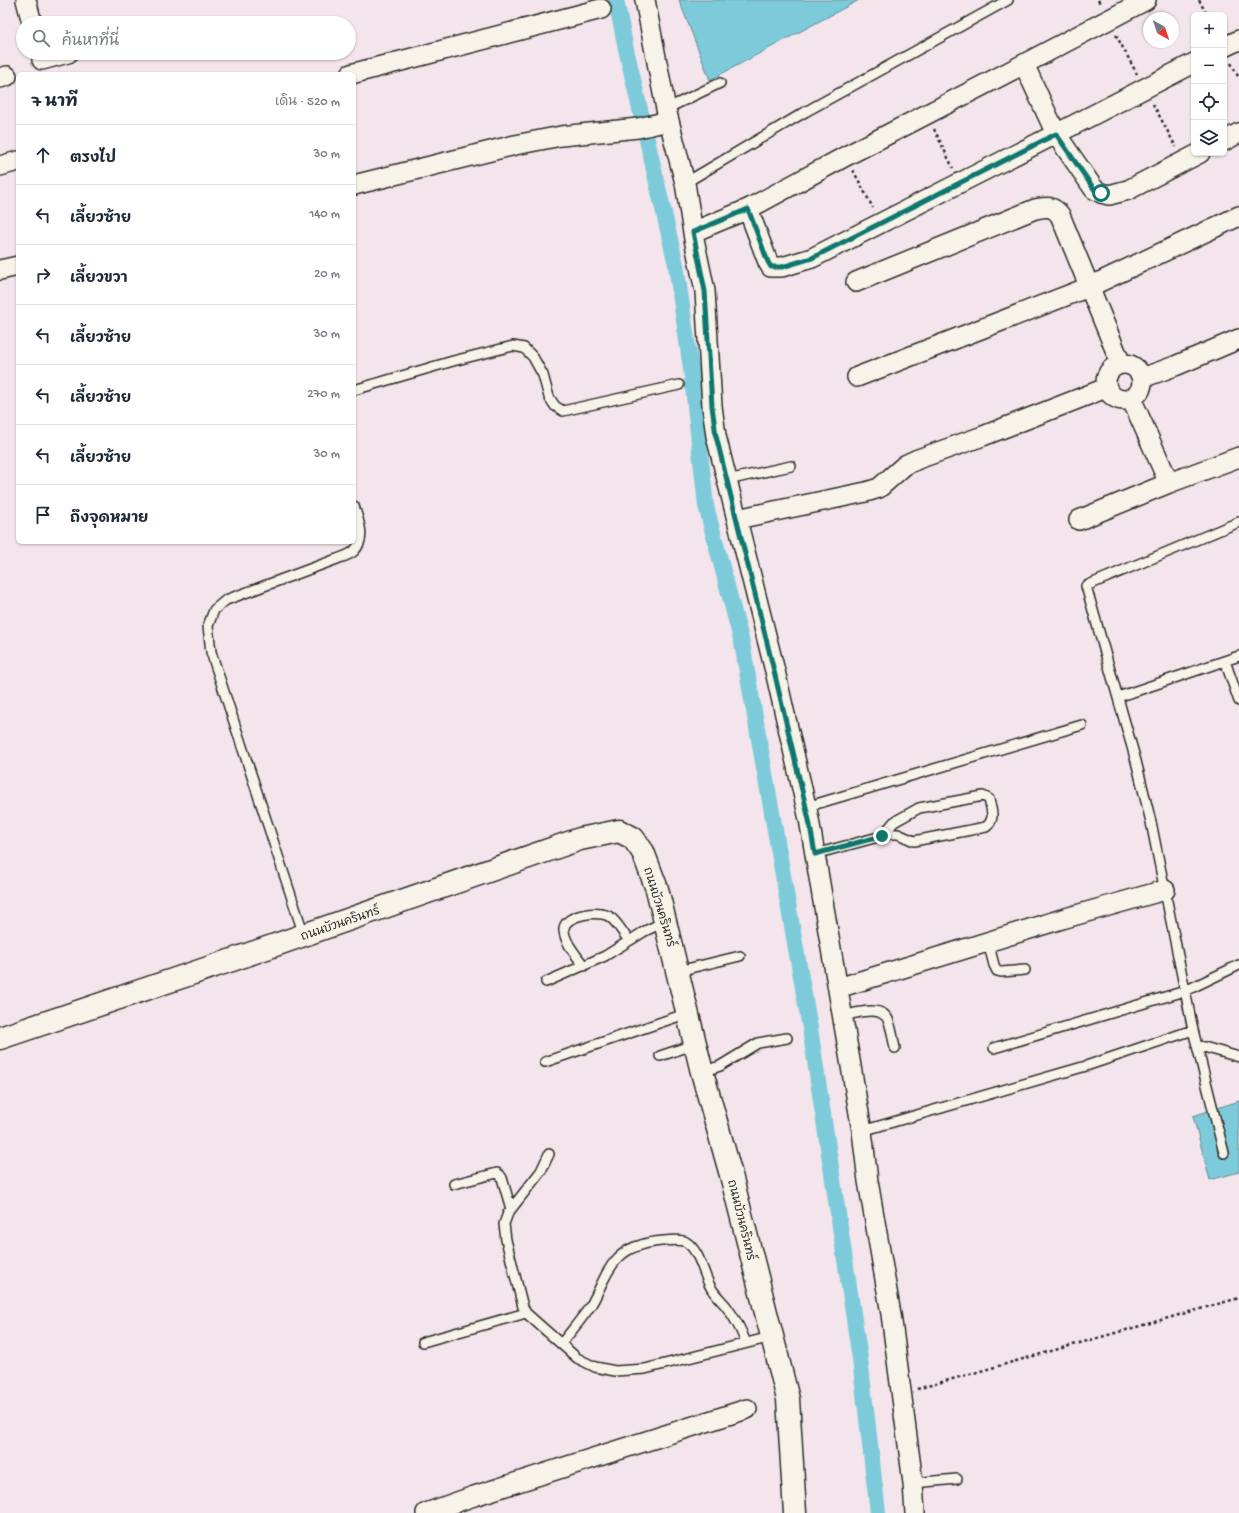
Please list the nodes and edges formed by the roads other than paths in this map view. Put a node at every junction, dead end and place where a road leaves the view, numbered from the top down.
1 (26, 0) edge
2 (645, 0) edge
3 (1008, 0) edge
4 (1146, 0) edge
5 (601, 9) dead end
6 (30, 16) edge
7 (1239, 40) edge
8 (1227, 51) edge
9 (1024, 64) junction
10 (1191, 64) edge
11 (356, 73) edge
12 (720, 83) dead end
13 (667, 117) junction
14 (1239, 133) edge
15 (1056, 134) junction
16 (1227, 139) edge
17 (1192, 157) edge
18 (16, 162) edge
19 (0, 166) edge
20 (685, 183) junction
21 (356, 185) edge
22 (748, 209) junction
23 (1239, 216) edge
24 (693, 232) junction
25 (16, 266) edge
26 (0, 270) edge
27 (856, 282) dead end
28 (1089, 287) junction
29 (1239, 339) edge
30 (1121, 364) junction
31 (857, 377) dead end
32 (1142, 378) junction
33 (679, 385) dead end
34 (1106, 388) junction
35 (356, 389) edge
36 (1131, 398) junction
37 (1239, 457) edge
38 (791, 466) dead end
39 (727, 480) junction
40 (1169, 483) junction
41 (356, 513) edge
42 (737, 519) junction
43 (1079, 520) dead end
44 (1239, 522) edge
45 (1239, 656) edge
46 (1225, 661) junction
47 (1118, 697) junction
48 (1239, 701) edge
49 (1082, 725) dead end
50 (806, 807) junction
51 (882, 836) junction
52 (815, 854) junction
53 (1165, 890) junction
54 (666, 921) junction
55 (304, 935) junction
56 (630, 940) junction
57 (988, 942) junction
58 (740, 956) dead end
59 (1239, 965) edge
60 (584, 966) junction
61 (1025, 970) dead end
62 (678, 971) junction
63 (546, 982) dead end
64 (838, 988) junction
65 (1185, 991) junction
66 (688, 1013) junction
67 (843, 1016) junction
68 (1193, 1030) junction
69 (0, 1038) edge
70 (787, 1038) dead end
71 (696, 1044) junction
72 (1197, 1045) junction
73 (895, 1048) dead end
74 (994, 1048) dead end
75 (660, 1056) dead end
76 (1239, 1057) edge
77 (545, 1062) dead end
78 (702, 1072) junction
79 (862, 1131) junction
80 (1224, 1153) dead end
81 (549, 1154) dead end
82 (454, 1184) dead end
83 (511, 1210) junction
84 (526, 1312) junction
85 (771, 1336) junction
86 (423, 1342) dead end
87 (746, 1343) junction
88 (560, 1344) junction
89 (747, 1409) dead end
90 (957, 1479) dead end
91 (913, 1483) junction
92 (426, 1513) edge
93 (795, 1513) edge
94 (915, 1513) edge

1 - 6 street
2 - 13 street
3 - 20 lane
4 - 9 street
5 - 11 street
7 - 8 street
9 - 15 street
9 - 22 street
10 - 15 street
12 - 13 lane
13 - 20 street
13 - 21 street
14 - 16 street
15 - 17 street
15 - 22 street
18 - 19 street
20 - 24 street
22 - 24 street
23 - 28 street
24 - 39 street
25 - 26 street
27 - 28 street
28 - 30 street
28 - 31 street
29 - 32 street
30 - 32 street
30 - 34 street
32 - 36 street
33 - 35 lane
34 - 36 street
34 - 42 street
36 - 40 street
37 - 40 street
38 - 39 lane
39 - 42 street
40 - 43 street
41 - 55 lane
42 - 50 street
44 - 47 lane
45 - 46 lane
46 - 47 lane
46 - 48 lane
47 - 53 lane
49 - 50 lane
50 - 52 street
51 - 51 lane
51 - 52 lane
52 - 64 street
53 - 57 street
53 - 65 lane
54 - 55 street, ถนนบัวนครินทร์
54 - 56 lane
54 - 62 street, ถนนบัวนครินทร์
55 - 69 street, ถนนบัวนครินทร์
56 - 60 lane
56 - 60 lane
57 - 61 lane
57 - 64 street
58 - 62 lane
59 - 65 lane
60 - 63 lane
62 - 66 street, ถนนบัวนครินทร์
64 - 67 street
65 - 68 lane
65 - 74 lane
66 - 71 street, ถนนบัวนครินทร์
66 - 77 lane
67 - 73 lane
67 - 79 street
68 - 72 lane
68 - 79 lane
70 - 78 lane
71 - 75 lane
71 - 78 street, ถนนบัวนครินทร์
72 - 76 lane
72 - 80 lane
78 - 85 street, ถนนบัวนครินทร์
79 - 91 street
81 - 83 lane
82 - 83 lane
83 - 84 lane
84 - 86 lane
84 - 88 lane
85 - 87 lane
85 - 93 street, ถนนบัวนครินทร์
87 - 88 lane
87 - 88 lane
89 - 92 street
90 - 91 lane
91 - 94 street

